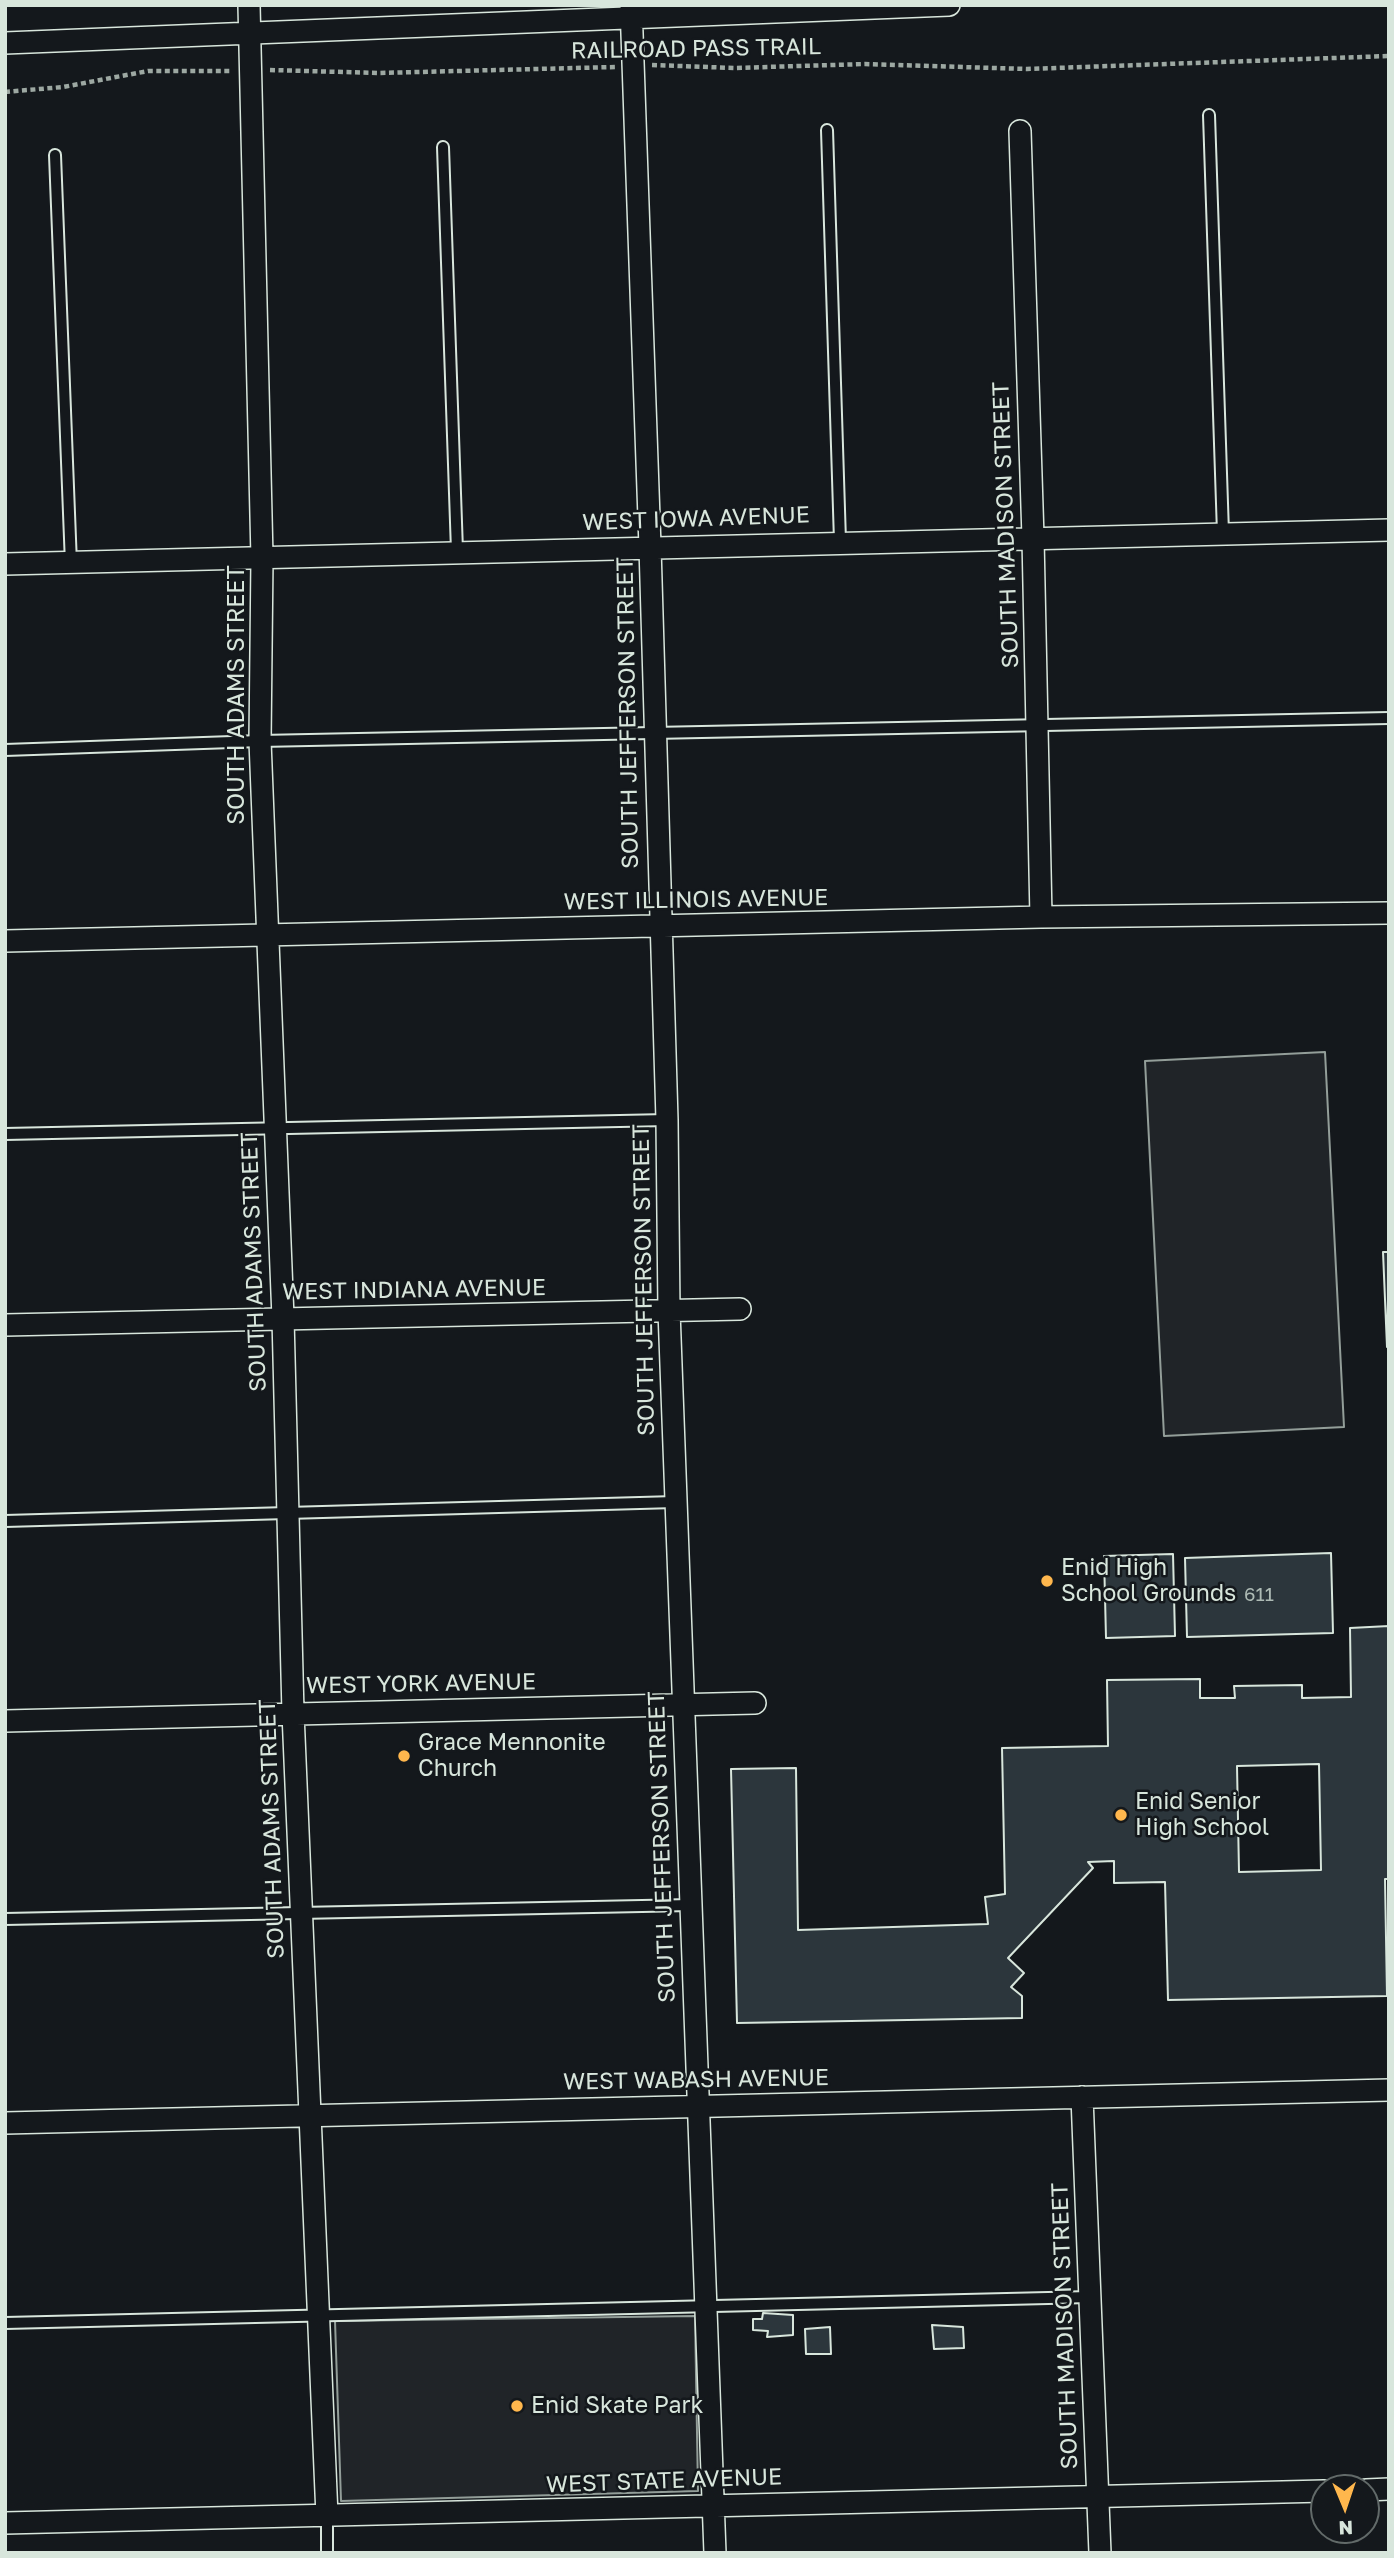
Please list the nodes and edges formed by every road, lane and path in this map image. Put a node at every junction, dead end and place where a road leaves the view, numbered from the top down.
1 (249, 5) edge
2 (949, 5) edge
3 (631, 11) edge
4 (250, 34) junction
5 (5, 43) edge
6 (1389, 56) edge
7 (634, 66) junction
8 (250, 70) junction
9 (5, 92) edge
10 (1209, 115) dead end
11 (827, 130) dead end
12 (1020, 131) dead end
13 (443, 147) dead end
14 (55, 155) dead end
15 (1389, 530) edge
16 (1223, 533) junction
17 (1033, 538) junction
18 (840, 541) junction
19 (650, 547) junction
20 (457, 551) junction
21 (262, 558) junction
22 (5, 564) edge
23 (71, 564) junction
24 (1389, 718) edge
25 (1038, 725) junction
26 (655, 735) junction
27 (260, 741) junction
28 (5, 750) edge
29 (1389, 913) edge
30 (1041, 917) junction
31 (659, 928) junction
32 (267, 934) junction
33 (5, 942) edge
34 (667, 1120) junction
35 (275, 1129) junction
36 (5, 1134) edge
37 (740, 1309) dead end
38 (669, 1311) junction
39 (283, 1318) junction
40 (5, 1325) edge
41 (675, 1502) junction
42 (288, 1510) junction
43 (5, 1521) edge
44 (755, 1703) dead end
45 (682, 1704) junction
46 (293, 1713) junction
47 (5, 1721) edge
48 (691, 1905) junction
49 (302, 1911) junction
50 (5, 1919) edge
51 (1389, 2090) edge
52 (1082, 2097) junction
53 (699, 2106) junction
54 (311, 2116) junction
55 (5, 2123) edge
56 (1090, 2297) junction
57 (706, 2306) junction
58 (319, 2315) junction
59 (5, 2323) edge
60 (1310, 2490) edge
61 (1098, 2496) junction
62 (713, 2505) junction
63 (327, 2516) junction
64 (5, 2523) edge
65 (327, 2553) edge
66 (715, 2553) edge
67 (1100, 2553) edge

1 - 4 street, SOUTH ADAMS STREET
2 - 3 street
3 - 4 street
3 - 7 street, SOUTH JEFFERSON STREET
4 - 5 street
4 - 8 street, SOUTH ADAMS STREET
6 - 7 path, RAILROAD PASS TRAIL
7 - 8 path, RAILROAD PASS TRAIL
7 - 19 street, SOUTH JEFFERSON STREET
8 - 9 path, RAILROAD PASS TRAIL
8 - 21 street, SOUTH ADAMS STREET
10 - 16 lane
11 - 18 lane
12 - 17 street, SOUTH MADISON STREET
13 - 20 lane
14 - 23 lane
15 - 16 street, WEST IOWA AVENUE
16 - 17 street, WEST IOWA AVENUE
17 - 18 street, WEST IOWA AVENUE
17 - 25 street, SOUTH MADISON STREET
18 - 19 street, WEST IOWA AVENUE
19 - 20 street, WEST IOWA AVENUE
19 - 26 street, SOUTH JEFFERSON STREET
20 - 21 street, WEST IOWA AVENUE
21 - 23 street, WEST IOWA AVENUE
21 - 27 street, SOUTH ADAMS STREET
22 - 23 street, WEST IOWA AVENUE
24 - 25 lane
25 - 26 lane
25 - 30 street, SOUTH MADISON STREET
26 - 27 lane
26 - 31 street, SOUTH JEFFERSON STREET
27 - 28 lane
27 - 32 street, SOUTH ADAMS STREET
29 - 30 street, WEST ILLINOIS AVENUE
30 - 31 street, WEST ILLINOIS AVENUE
31 - 32 street, WEST ILLINOIS AVENUE
31 - 34 street, SOUTH JEFFERSON STREET
32 - 33 street, WEST ILLINOIS AVENUE
32 - 35 street, SOUTH ADAMS STREET
34 - 35 lane
34 - 38 street, SOUTH JEFFERSON STREET
35 - 36 lane
35 - 39 street, SOUTH ADAMS STREET
37 - 38 street, WEST INDIANA AVENUE
38 - 39 street, WEST INDIANA AVENUE
38 - 41 street, SOUTH JEFFERSON STREET
39 - 40 street, WEST INDIANA AVENUE
39 - 42 street, SOUTH ADAMS STREET
41 - 42 lane
41 - 45 street, SOUTH JEFFERSON STREET
42 - 43 lane
42 - 46 street, SOUTH ADAMS STREET
44 - 45 street, WEST YORK AVENUE
45 - 46 street, WEST YORK AVENUE
45 - 48 street, SOUTH JEFFERSON STREET
46 - 47 street, WEST YORK AVENUE
46 - 49 street, SOUTH ADAMS STREET
48 - 49 lane
48 - 53 street, SOUTH JEFFERSON STREET
49 - 50 lane
49 - 54 street, SOUTH ADAMS STREET
51 - 52 street, WEST WABASH AVENUE
52 - 53 street, WEST WABASH AVENUE
52 - 56 street, SOUTH MADISON STREET
53 - 54 street, WEST WABASH AVENUE
53 - 57 street, SOUTH JEFFERSON STREET
54 - 55 street, WEST WABASH AVENUE
54 - 58 street, SOUTH ADAMS STREET
56 - 57 lane
56 - 61 street, SOUTH MADISON STREET
57 - 58 lane
57 - 62 street, SOUTH JEFFERSON STREET
58 - 59 lane
58 - 63 street, SOUTH ADAMS STREET
60 - 61 street, WEST STATE AVENUE
61 - 62 street, WEST STATE AVENUE
61 - 67 street, SOUTH MADISON STREET
62 - 63 street, WEST STATE AVENUE
62 - 66 street, SOUTH JEFFERSON STREET
63 - 64 street, WEST STATE AVENUE
63 - 65 lane

